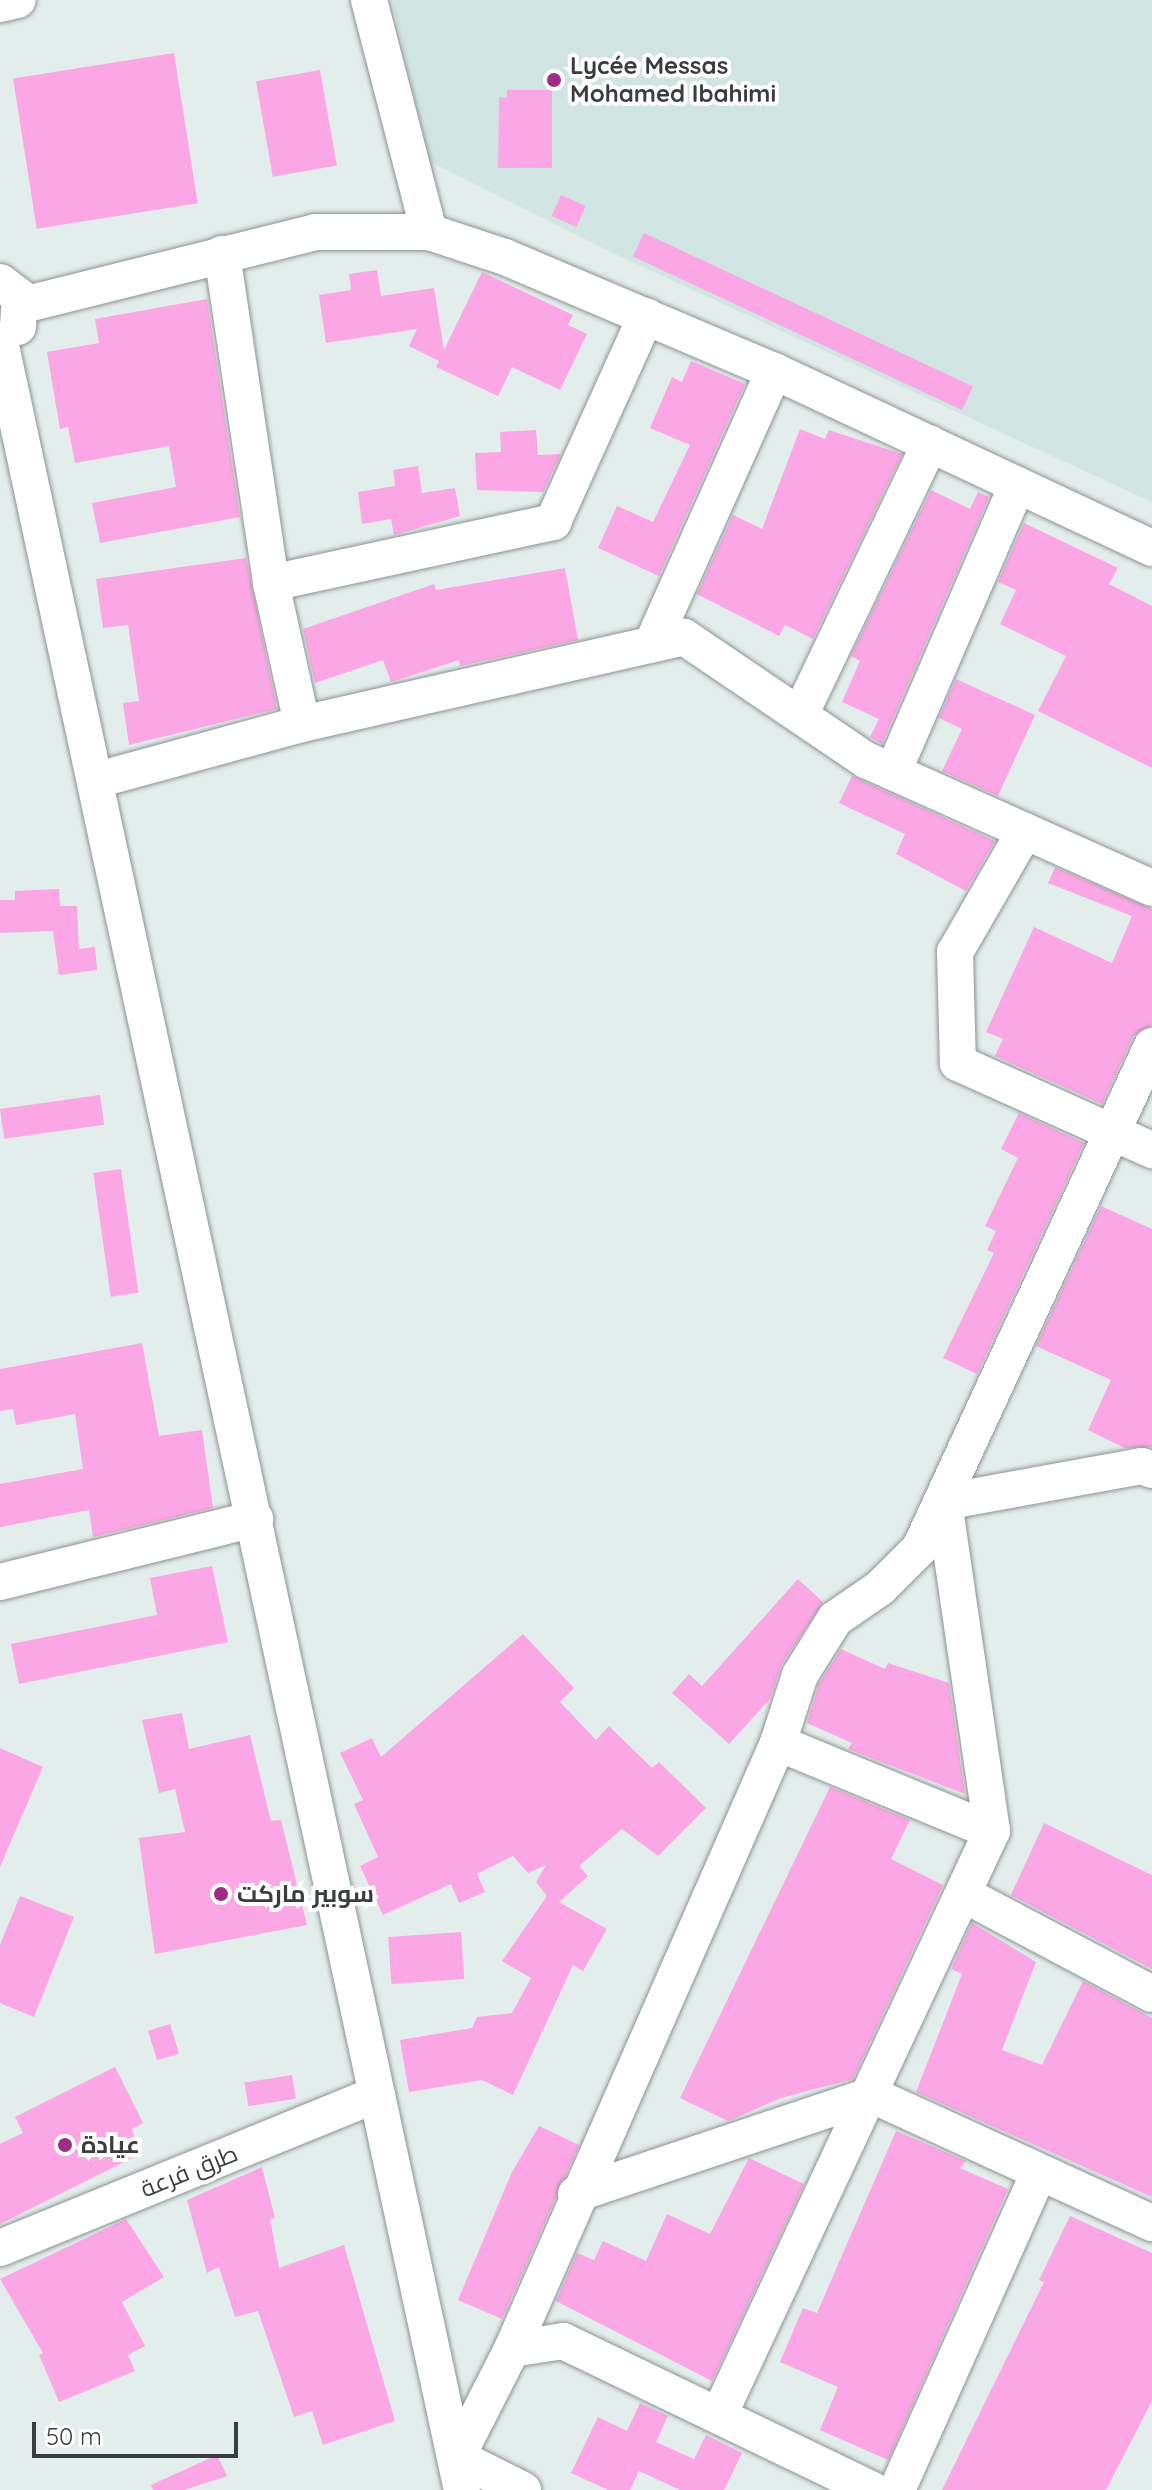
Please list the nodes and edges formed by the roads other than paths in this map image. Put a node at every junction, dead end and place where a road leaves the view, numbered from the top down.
1 (18, 0) edge
2 (369, 0) edge
3 (0, 4) edge
4 (429, 232) junction
5 (222, 254) junction
6 (11, 294) edge
7 (646, 316) junction
8 (0, 340) edge
9 (774, 371) junction
10 (930, 444) junction
11 (1017, 485) junction
12 (1152, 548) edge
13 (271, 583) junction
14 (652, 644) junction
15 (800, 715) junction
16 (302, 724) junction
17 (893, 772) junction
18 (97, 780) junction
19 (1025, 831) junction
20 (1152, 888) edge
21 (1152, 1046) edge
22 (1112, 1132) junction
23 (1152, 1150) edge
24 (1149, 1460) edge
25 (944, 1502) junction
26 (255, 1519) junction
27 (0, 1582) edge
28 (778, 1743) junction
29 (992, 1831) junction
30 (967, 1896) junction
31 (1152, 1994) edge
32 (377, 2094) junction
33 (872, 2095) junction
34 (1039, 2172) junction
35 (576, 2194) junction
36 (1152, 2223) edge
37 (0, 2248) edge
38 (512, 2349) junction
39 (719, 2415) junction
40 (460, 2473) edge
41 (523, 2490) edge
42 (872, 2490) edge
43 (897, 2490) edge

1 - 3 street
2 - 4 street
4 - 5 street
4 - 7 street
5 - 6 street
5 - 13 street
6 - 8 street
7 - 9 street
7 - 13 street
8 - 18 street
9 - 10 street
9 - 14 street
10 - 11 street
10 - 15 street
11 - 12 street
11 - 17 street
13 - 16 street
14 - 15 street
14 - 16 street
15 - 17 street
16 - 18 street
17 - 19 street
18 - 26 street
19 - 20 street
19 - 22 street
21 - 22 street
22 - 23 street
22 - 25 street
24 - 25 street
25 - 28 street
25 - 29 street
26 - 27 street
26 - 32 street
28 - 29 street
28 - 35 street
29 - 30 street
30 - 31 street
30 - 33 street
32 - 37 street, طرق فرعة
32 - 40 street
33 - 34 street
33 - 35 street
33 - 39 street
34 - 36 street
34 - 43 street
35 - 38 street
38 - 39 street
38 - 40 street
39 - 42 street
40 - 41 street

